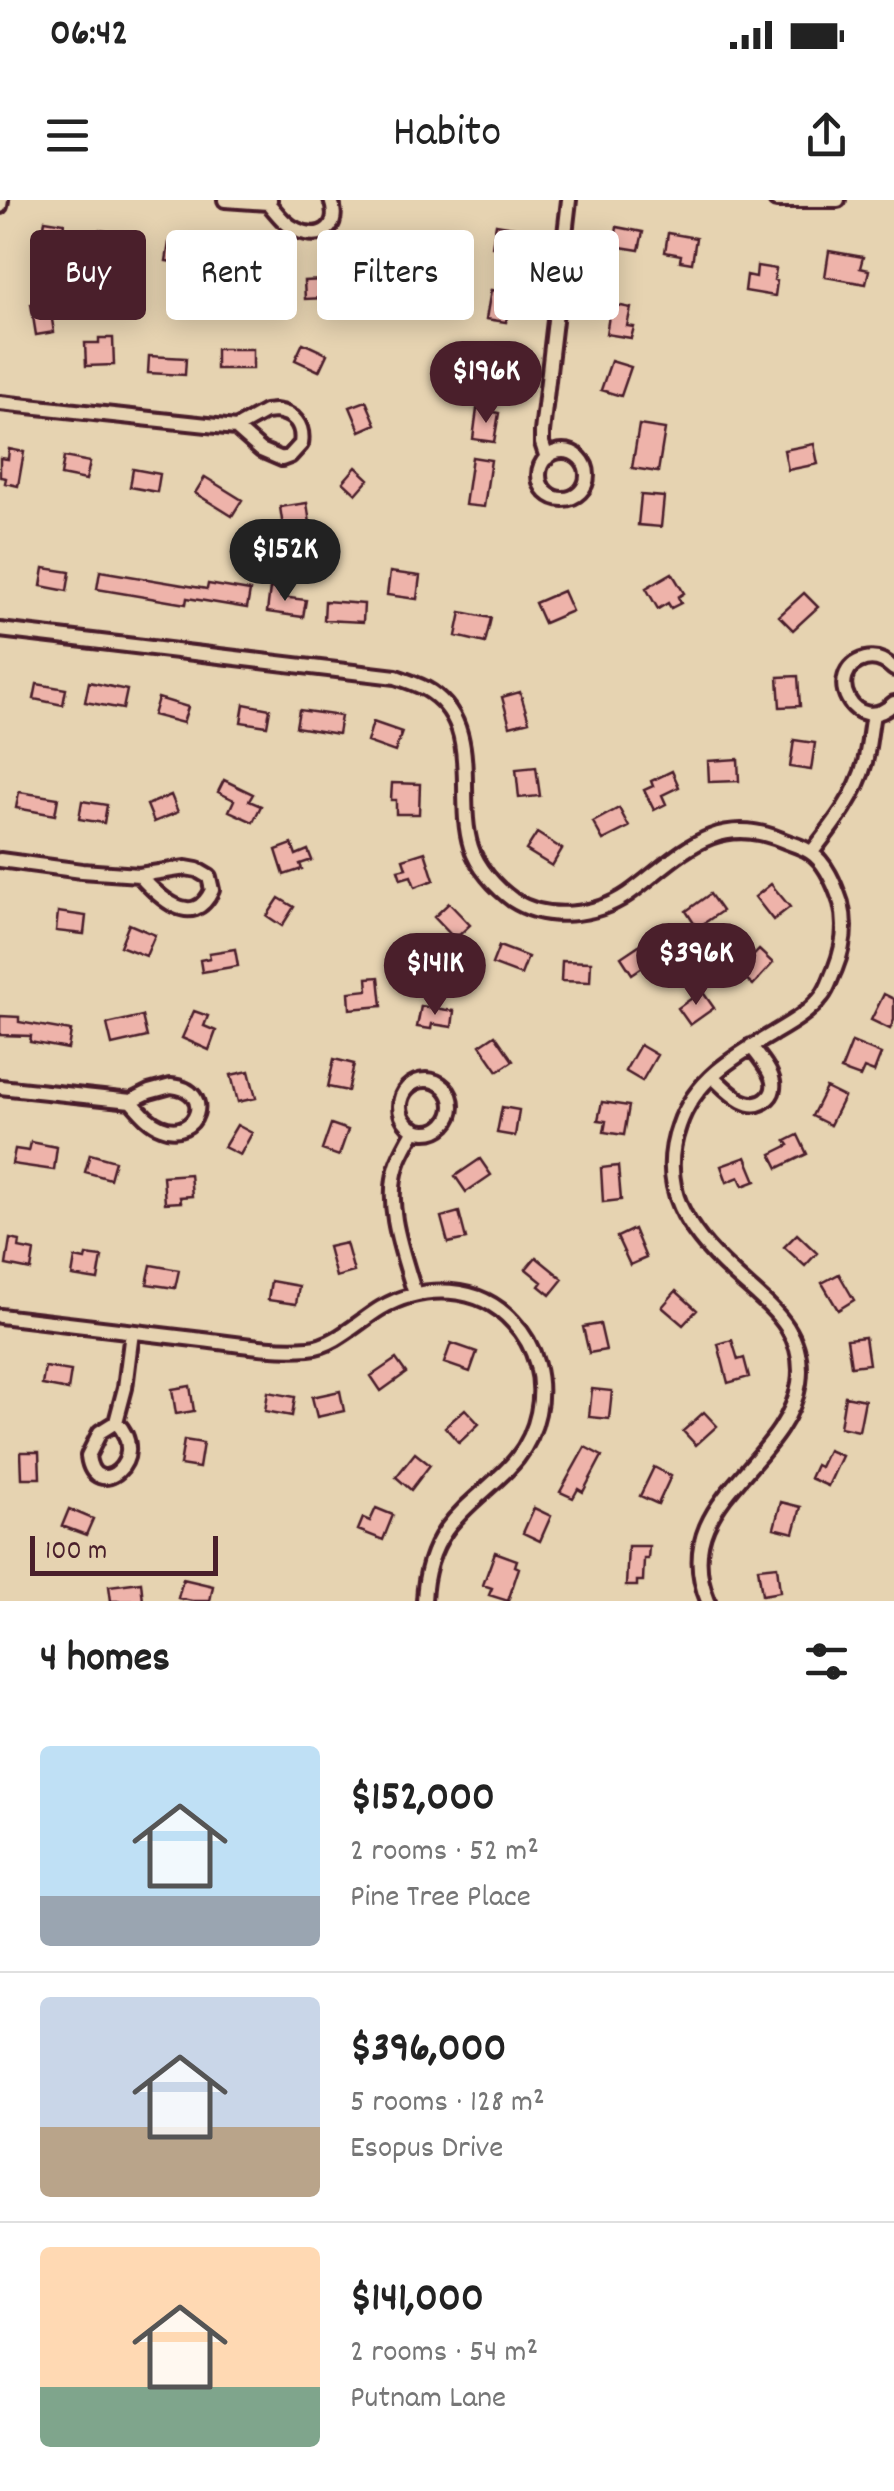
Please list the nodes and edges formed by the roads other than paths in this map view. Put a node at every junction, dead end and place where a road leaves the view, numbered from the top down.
1 (224, 200) edge
2 (331, 200) edge
3 (569, 200) edge
4 (776, 200) edge
5 (838, 200) edge
6 (269, 201) edge
7 (0, 403) edge
8 (236, 428) junction
9 (546, 458) dead end
10 (0, 630) edge
11 (894, 669) edge
12 (894, 703) edge
13 (873, 714) junction
14 (812, 852) junction
15 (0, 860) edge
16 (139, 875) junction
17 (751, 1046) junction
18 (712, 1076) junction
19 (0, 1087) edge
20 (131, 1101) junction
21 (414, 1129) junction
22 (415, 1294) junction
23 (0, 1316) edge
24 (132, 1332) junction
25 (116, 1422) dead end
26 (424, 1601) edge
27 (708, 1601) edge

1 - 6 street
2 - 6 street
3 - 9 street
4 - 5 street
7 - 8 street
8 - 8 street
10 - 14 street
11 - 13 street
12 - 13 street
13 - 14 street
14 - 17 street
15 - 16 street
16 - 16 street
17 - 18 street
17 - 18 street
18 - 27 street
19 - 20 street
20 - 20 street
21 - 21 street
21 - 22 street
22 - 24 street
22 - 26 street
23 - 24 street
24 - 25 street

